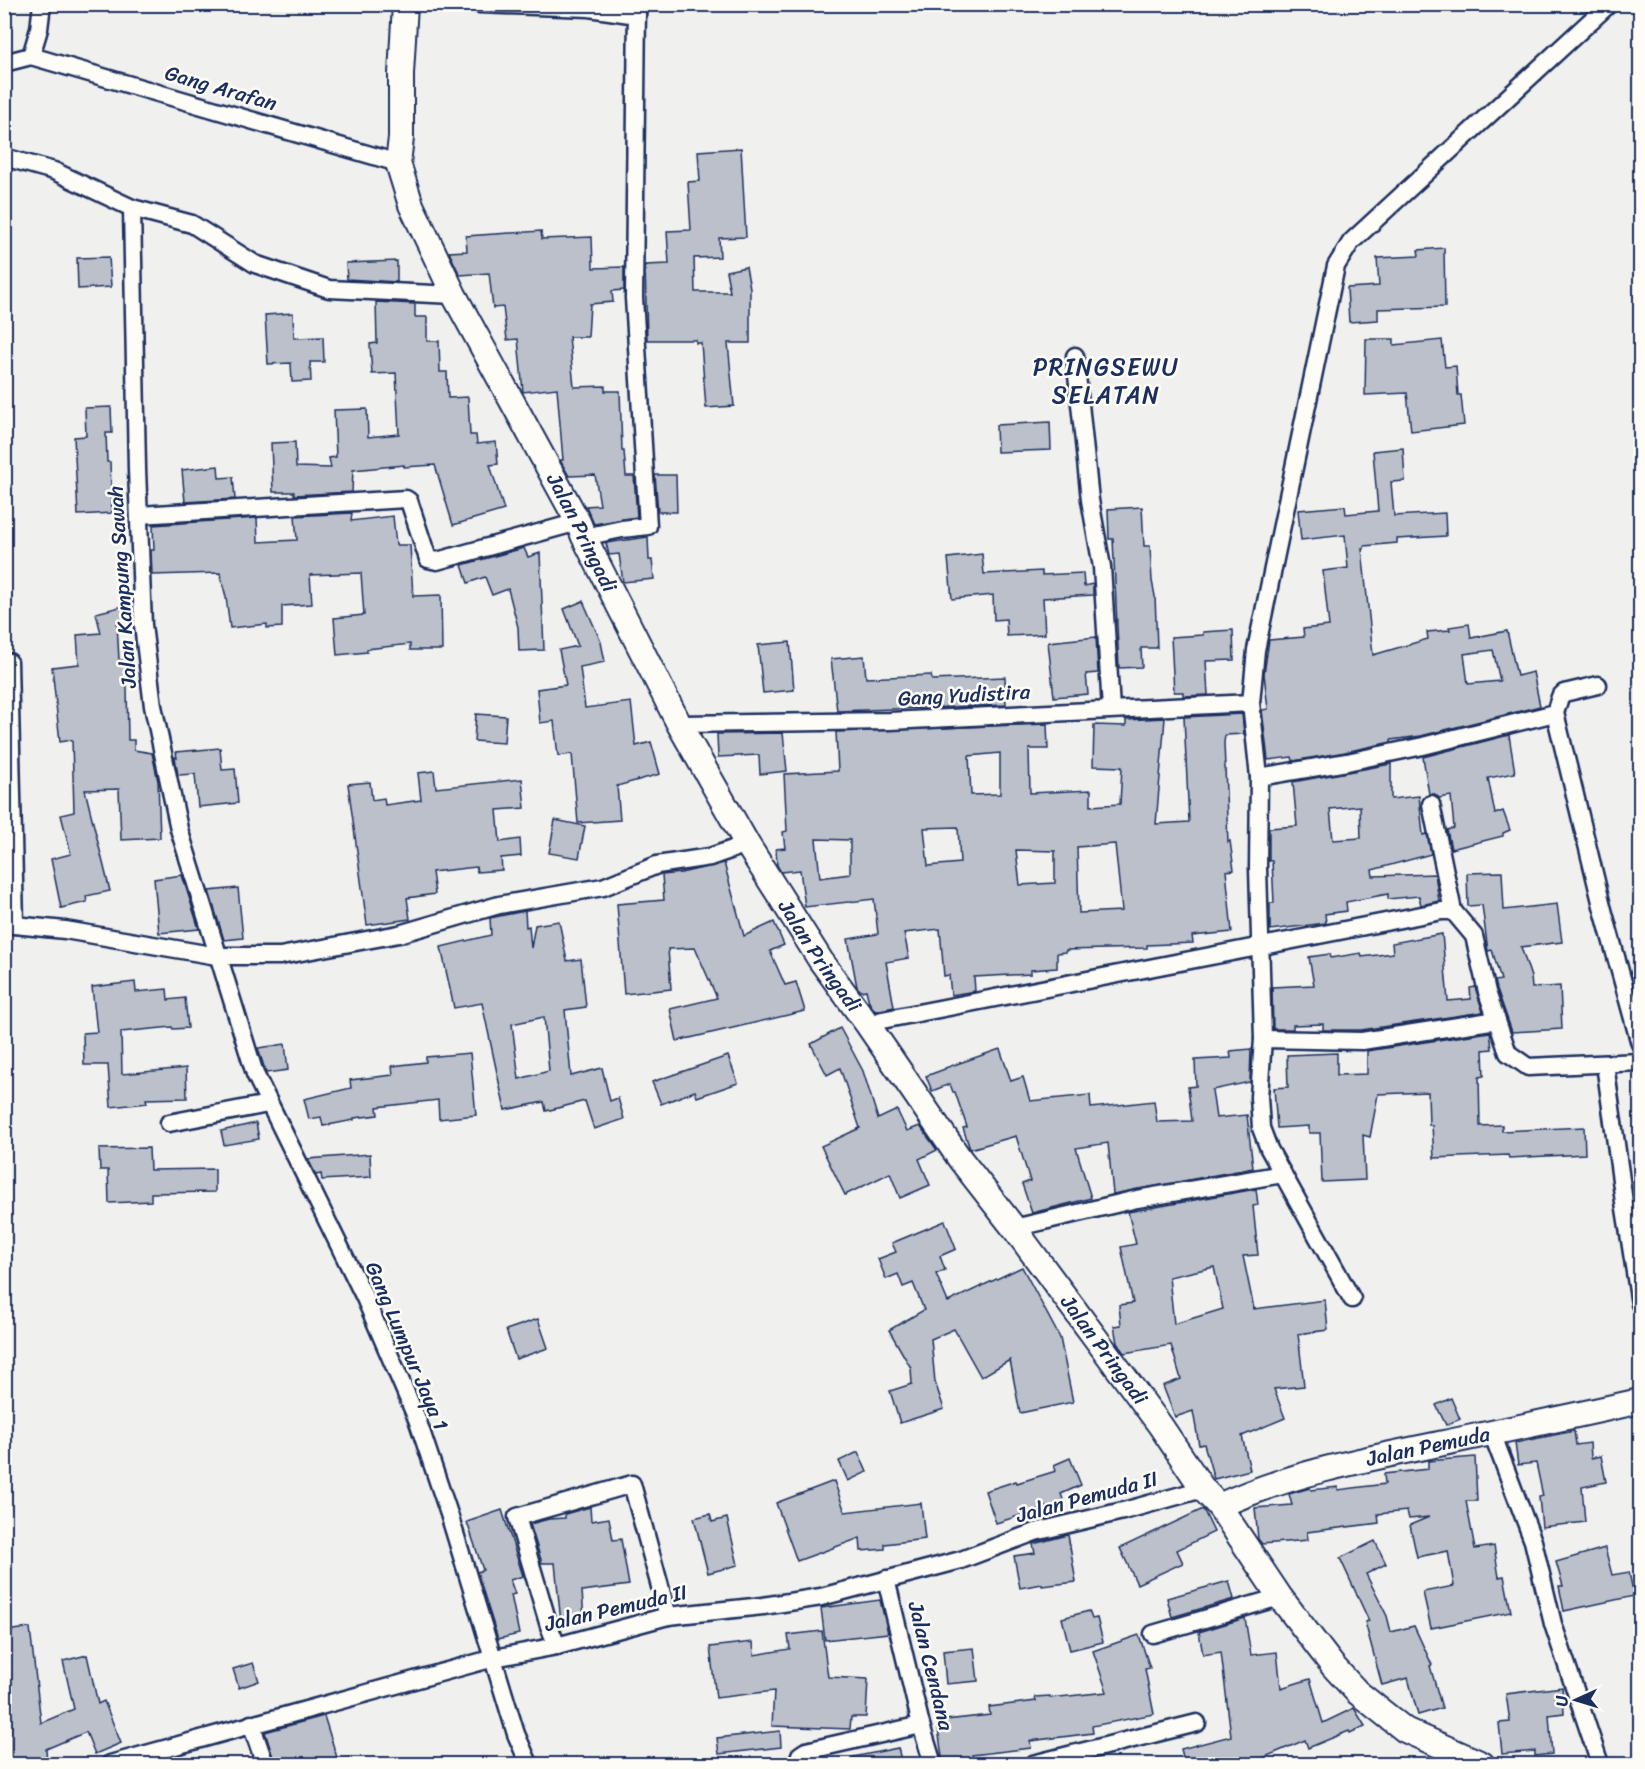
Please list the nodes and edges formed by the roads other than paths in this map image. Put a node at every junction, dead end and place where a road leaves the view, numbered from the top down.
1 (42, 4) edge
2 (405, 4) edge
3 (479, 4) edge
4 (1609, 4) edge
5 (637, 10) edge
6 (32, 56) junction
7 (4, 63) edge
8 (4, 157) edge
9 (398, 163) junction
10 (132, 208) junction
11 (454, 295) junction
12 (1075, 356) dead end
13 (139, 516) junction
14 (581, 530) junction
15 (9, 662) dead end
16 (1598, 685) dead end
17 (1251, 703) junction
18 (1111, 709) junction
19 (1555, 713) junction
20 (679, 724) junction
21 (1259, 777) junction
22 (1431, 804) dead end
23 (747, 844) junction
24 (1453, 911) junction
25 (10, 925) edge
26 (1260, 948) junction
27 (217, 956) junction
28 (1497, 1020) junction
29 (867, 1024) junction
30 (1263, 1039) junction
31 (1641, 1044) edge
32 (1641, 1062) edge
33 (1605, 1064) junction
34 (268, 1104) junction
35 (169, 1123) dead end
36 (1283, 1174) junction
37 (1014, 1228) junction
38 (1352, 1299) dead end
39 (1641, 1304) edge
40 (1641, 1401) edge
41 (1492, 1433) junction
42 (1203, 1489) junction
43 (1220, 1506) junction
44 (886, 1579) junction
45 (1280, 1597) junction
46 (668, 1616) junction
47 (1153, 1634) dead end
48 (557, 1646) junction
49 (494, 1658) junction
50 (1197, 1723) dead end
51 (251, 1724) junction
52 (921, 1725) junction
53 (1076, 1759) edge
54 (110, 1764) edge
55 (265, 1764) edge
56 (529, 1764) edge
57 (797, 1764) edge
58 (933, 1764) edge
59 (1034, 1764) edge
60 (1482, 1764) edge
61 (1600, 1764) edge

1 - 6 street
2 - 9 street, Jalan Pringadi
3 - 5 street
4 - 17 street
5 - 14 street
6 - 7 street
6 - 9 street, Gang Arafan
8 - 10 street
9 - 11 street, Jalan Pringadi
10 - 11 street
10 - 13 street, Jalan Kampung Sawah
11 - 14 street, Jalan Pringadi
12 - 18 street
13 - 14 street
13 - 27 street, Jalan Kampung Sawah
14 - 20 street, Jalan Pringadi
15 - 25 street
16 - 19 street
17 - 18 street, Gang Yudistira
17 - 21 street
18 - 20 street, Gang Yudistira
19 - 21 street
19 - 31 street
20 - 23 street, Jalan Pringadi
21 - 26 street
22 - 24 street
23 - 27 street
23 - 29 street, Jalan Pringadi
24 - 26 street
24 - 28 street
25 - 27 street
26 - 29 street
26 - 30 street
27 - 34 street, Gang Lumpur Jaya 1
28 - 30 street
28 - 33 street
29 - 37 street, Jalan Pringadi
30 - 36 street
32 - 33 street
33 - 39 street
34 - 35 street
34 - 49 street, Gang Lumpur Jaya 1
36 - 37 street
36 - 38 street
37 - 42 street, Jalan Pringadi
40 - 41 street, Jalan Pemuda
41 - 43 street, Jalan Pemuda
41 - 61 street
42 - 43 street, Jalan Pringadi
42 - 44 street, Jalan Pemuda II
43 - 45 street, Jalan Pringadi
44 - 46 street, Jalan Pemuda II
44 - 52 street, Jalan Cendana
45 - 47 street
45 - 60 street, Jalan Pringadi
46 - 48 street, Jalan Pemuda II
46 - 48 street
48 - 49 street, Jalan Pemuda II
49 - 51 street, Jalan Pemuda II
49 - 56 street, Gang Lumpur Jaya 1
50 - 53 street
51 - 54 street, Jalan Pemuda II
51 - 55 street
52 - 57 street
52 - 58 street, Jalan Cendana
53 - 59 street

